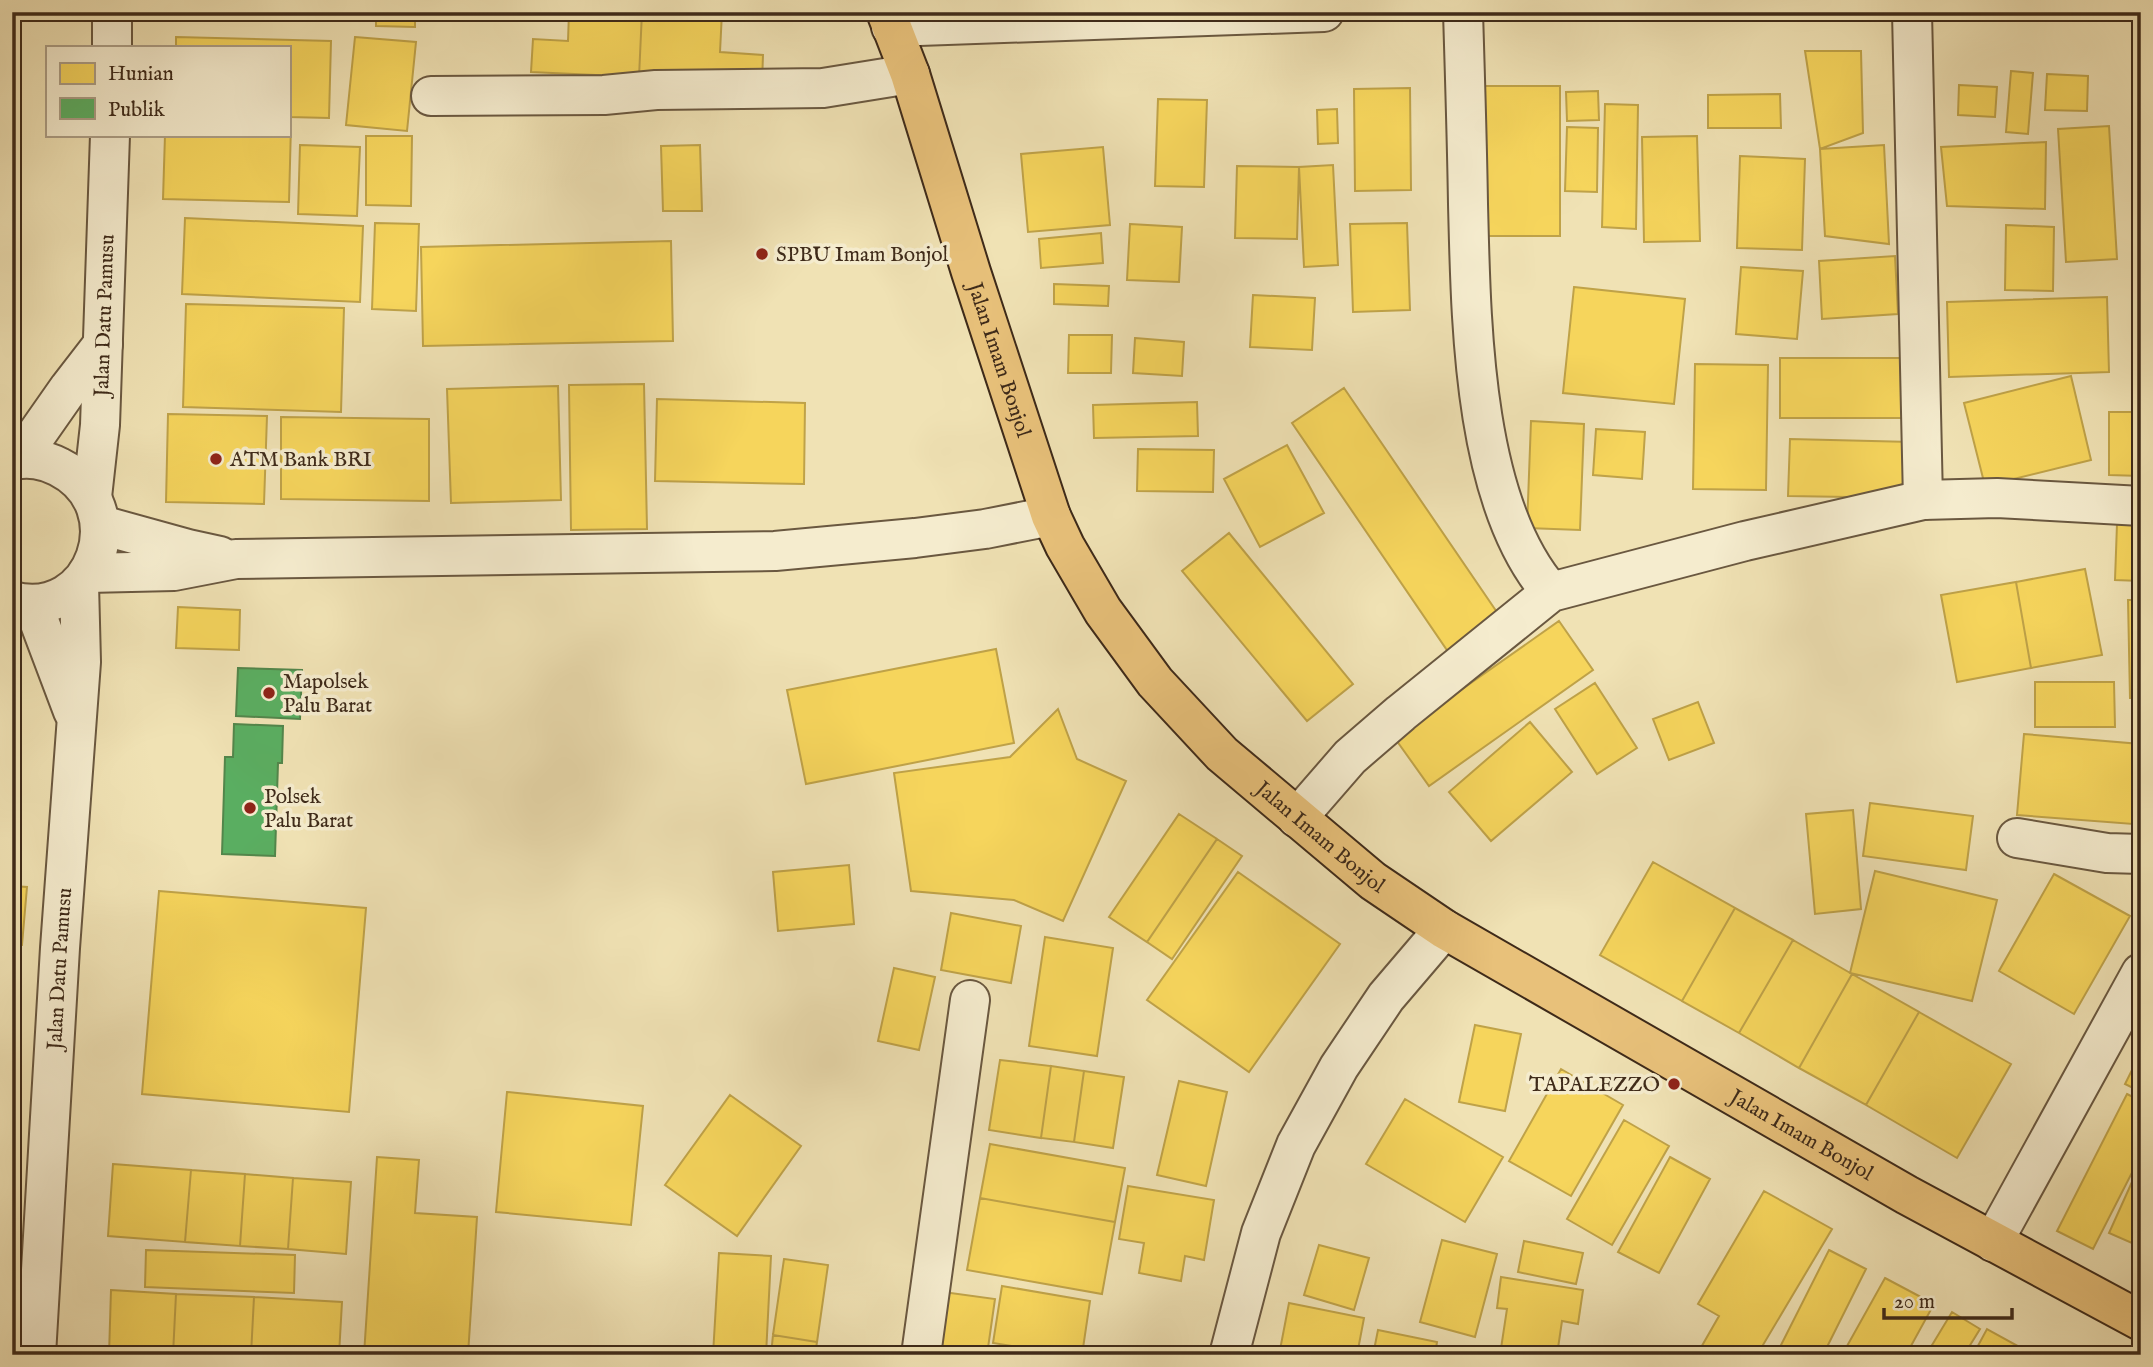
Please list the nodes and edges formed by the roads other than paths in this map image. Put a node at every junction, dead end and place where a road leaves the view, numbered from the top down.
1 (111, 12) edge
2 (1324, 12) edge
3 (1463, 12) edge
4 (1912, 12) edge
5 (888, 20) edge
6 (112, 46) edge
7 (910, 74) junction
8 (431, 96) dead end
9 (110, 136) edge
10 (103, 344) junction
11 (16, 460) edge
12 (1923, 500) junction
13 (2141, 506) edge
14 (97, 511) junction
15 (1051, 516) junction
16 (236, 559) junction
17 (84, 579) junction
18 (1551, 592) junction
19 (21, 605) edge
20 (76, 719) junction
21 (1297, 818) junction
22 (2017, 838) dead end
23 (2141, 854) edge
24 (1444, 929) junction
25 (2141, 973) edge
26 (970, 1000) dead end
27 (1993, 1242) junction
28 (2141, 1321) edge
29 (36, 1355) edge
30 (921, 1355) edge
31 (1229, 1355) edge

1 - 6 street
2 - 5 street
3 - 18 street
4 - 12 street
5 - 7 highway, Jalan Imam Bonjol
7 - 8 street
7 - 15 highway, Jalan Imam Bonjol
9 - 10 street, Jalan Datu Pamusu
10 - 11 street
10 - 14 street, Jalan Datu Pamusu
11 - 14 street
12 - 13 street
12 - 18 street
14 - 16 street
14 - 17 street, Jalan Datu Pamusu
15 - 16 street
15 - 21 highway, Jalan Imam Bonjol
16 - 17 street
17 - 19 street
17 - 20 street, Jalan Datu Pamusu
18 - 21 street
19 - 20 street
20 - 29 street, Jalan Datu Pamusu
21 - 24 highway, Jalan Imam Bonjol
22 - 23 street
24 - 27 highway, Jalan Imam Bonjol
24 - 31 street
25 - 27 street
26 - 30 street
27 - 28 highway, Jalan Imam Bonjol

